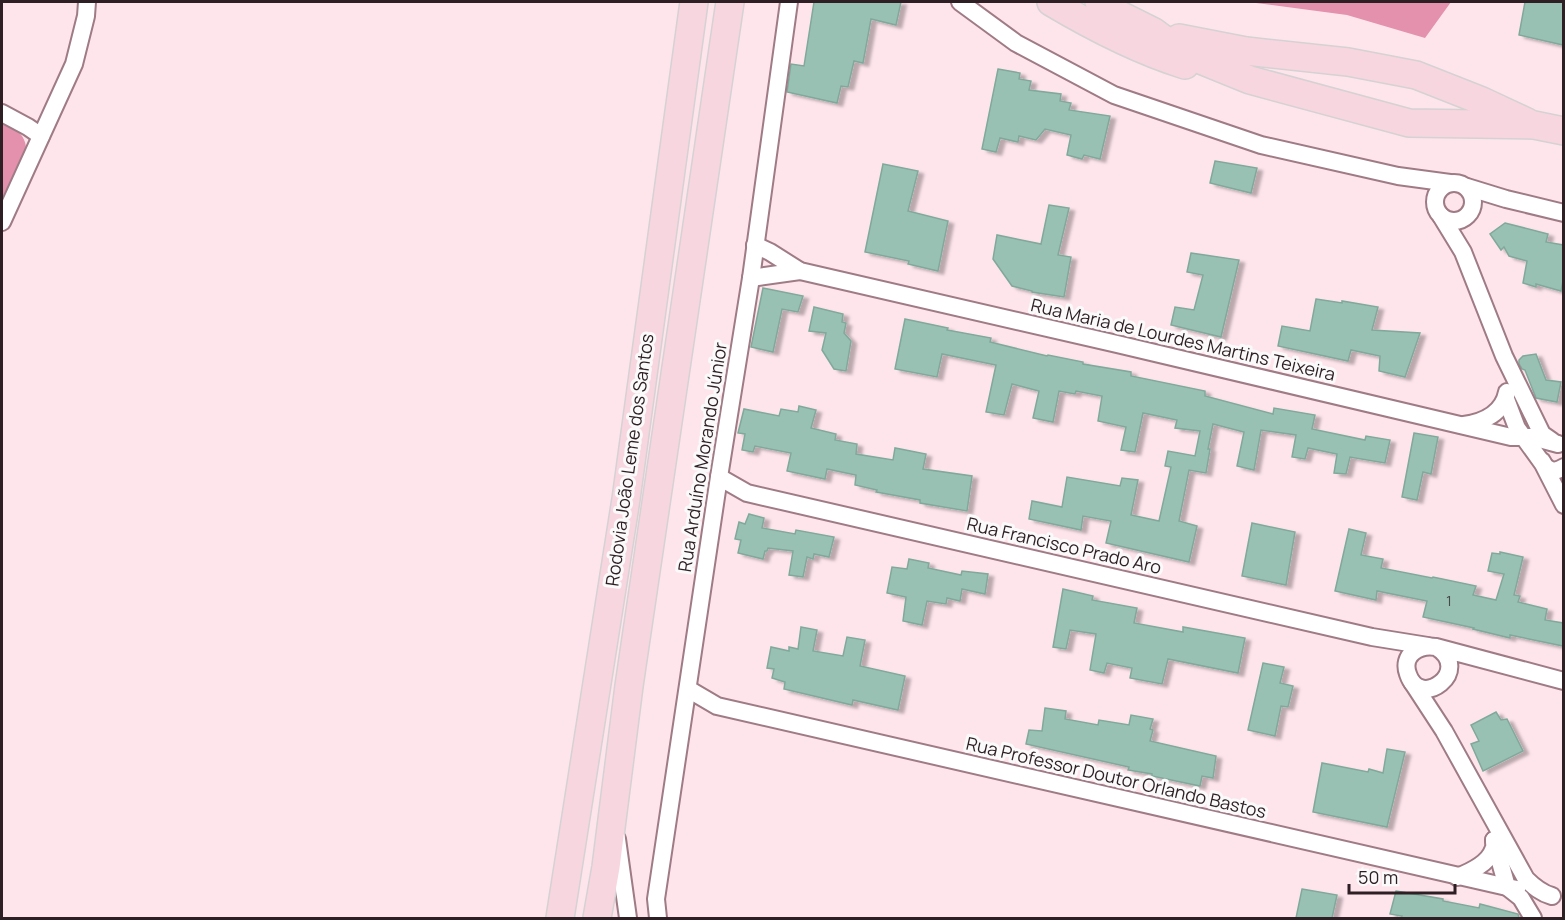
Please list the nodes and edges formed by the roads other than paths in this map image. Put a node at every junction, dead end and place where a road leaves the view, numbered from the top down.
1 (87, 2) edge
2 (694, 2) edge
3 (730, 2) edge
4 (789, 2) edge
5 (960, 2) edge
6 (1051, 2) edge
7 (1099, 2) edge
8 (1154, 32) junction
9 (1348, 62) junction
10 (1250, 80) junction
11 (1333, 103) junction
12 (2, 113) edge
13 (1534, 125) junction
14 (1563, 131) edge
15 (41, 136) junction
16 (1398, 176) junction
17 (1450, 183) junction
18 (1467, 187) junction
19 (1506, 199) junction
20 (1439, 213) junction
21 (1563, 213) edge
22 (1469, 214) junction
23 (2, 222) edge
24 (755, 245) junction
25 (1463, 252) junction
26 (800, 271) junction
27 (751, 278) junction
28 (1504, 356) junction
29 (1506, 399) junction
30 (1460, 425) junction
31 (1523, 437) junction
32 (1562, 446) edge
33 (1543, 464) junction
34 (1563, 468) edge
35 (719, 477) junction
36 (747, 493) junction
37 (716, 497) junction
38 (1563, 504) edge
39 (1372, 637) junction
40 (1432, 647) junction
41 (1488, 662) junction
42 (1409, 674) junction
43 (1561, 680) edge
44 (1444, 681) junction
45 (688, 689) junction
46 (717, 706) junction
47 (684, 712) junction
48 (1444, 731) junction
49 (613, 812) junction
50 (1490, 816) junction
51 (1494, 840) junction
52 (1457, 877) junction
53 (1508, 887) junction
54 (1556, 898) edge
55 (560, 918) edge
56 (597, 918) edge
57 (628, 918) edge
58 (658, 918) edge
59 (1533, 918) edge

1 - 15 street
2 - 55 main road, Rodovia João Leme dos Santos
3 - 49 main road, Rodovia João Leme dos Santos
4 - 24 street, Rua Arduíno Morando Júnior
5 - 16 street
6 - 10 main road
7 - 8 main road
8 - 9 main road
8 - 10 main road
9 - 11 main road
9 - 13 main road
10 - 11 main road
11 - 13 main road
12 - 15 street
13 - 14 main road
15 - 23 street
16 - 17 street
16 - 20 street
17 - 18 street
17 - 20 street
18 - 19 street
18 - 22 street
19 - 21 street
19 - 22 street
20 - 22 street
20 - 25 street
22 - 25 street
24 - 26 street, Rua Maria de Lourdes Martins Teixeira
24 - 27 street, Rua Arduíno Morando Júnior
25 - 28 street
26 - 27 street, Rua Maria de Lourdes Martins Teixeira
26 - 30 street, Rua Maria de Lourdes Martins Teixeira
27 - 35 street, Rua Arduíno Morando Júnior
28 - 29 street
28 - 32 street
29 - 30 street
29 - 31 street
30 - 31 street, Rua Maria de Lourdes Martins Teixeira
31 - 32 street, Rua Maria de Lourdes Martins Teixeira
31 - 33 street
32 - 33 street
33 - 34 street
33 - 38 street
34 - 38 street
35 - 36 street, Rua Francisco Prado Aro
35 - 37 street, Rua Arduíno Morando Júnior
36 - 37 street, Rua Francisco Prado Aro
36 - 39 street, Rua Francisco Prado Aro
37 - 45 street, Rua Arduíno Morando Júnior
39 - 40 street, Rua Francisco Prado Aro
39 - 42 street, Rua Francisco Prado Aro
40 - 41 street, Rua Francisco Prado Aro
40 - 42 street
40 - 44 street
41 - 43 street, Rua Francisco Prado Aro
41 - 44 street, Rua Francisco Prado Aro
42 - 44 street
42 - 48 street, Rua Francisco Prado Aro
44 - 48 street
45 - 46 street, Rua Professor Doutor Orlando Bastos
45 - 47 street, Rua Arduíno Morando Júnior
46 - 47 street, Rua Professor Doutor Orlando Bastos
46 - 52 street, Rua Professor Doutor Orlando Bastos
47 - 58 street, Rua Arduíno Morando Júnior
48 - 50 street
49 - 56 main road, Rodovia João Leme dos Santos
49 - 57 street
50 - 51 street
50 - 54 street
51 - 52 street
51 - 53 street
52 - 53 street, Rua Professor Doutor Orlando Bastos
53 - 54 street, Rua Professor Doutor Orlando Bastos
53 - 59 street
54 - 59 street

